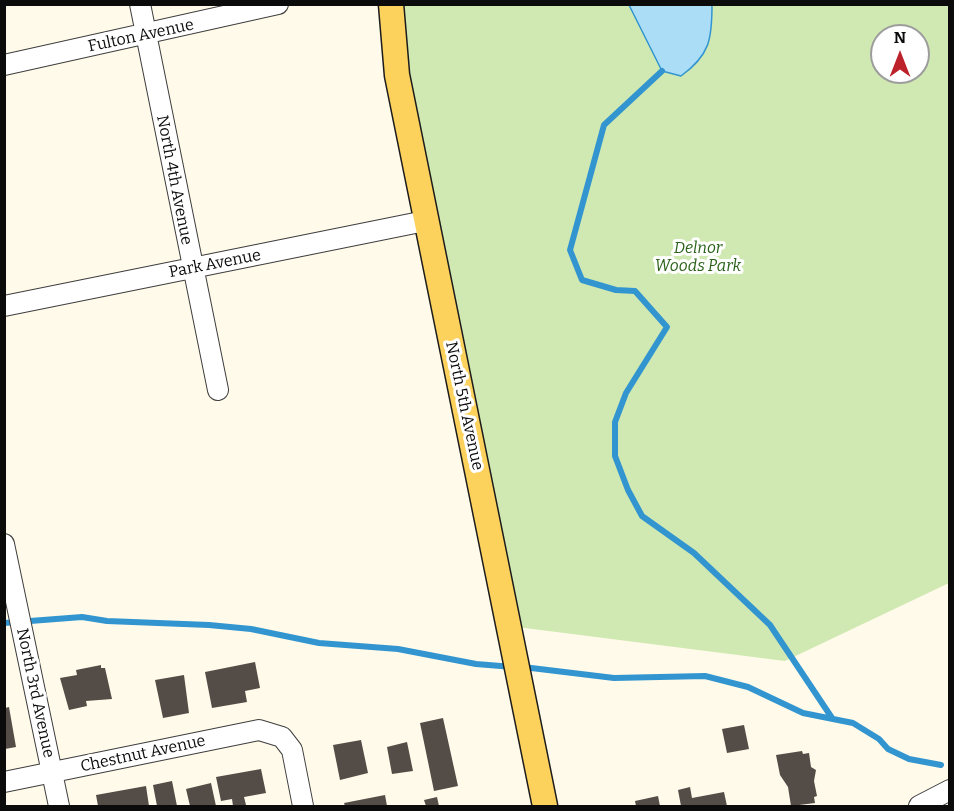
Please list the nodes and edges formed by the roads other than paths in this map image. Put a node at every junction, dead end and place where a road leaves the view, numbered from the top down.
1 (140, 4) edge
2 (278, 4) edge
3 (391, 4) edge
4 (146, 36) junction
5 (4, 65) edge
6 (426, 221) junction
7 (192, 268) junction
8 (4, 306) edge
9 (218, 390) dead end
10 (4, 544) edge
11 (52, 773) junction
12 (4, 782) edge
13 (950, 790) edge
14 (59, 807) edge
15 (303, 807) edge
16 (545, 807) edge
17 (919, 807) edge

1 - 4 street, North 4th Avenue
2 - 4 street, Fulton Avenue
3 - 6 main road, North 5th Avenue
4 - 5 street, Fulton Avenue
4 - 7 street, North 4th Avenue
6 - 7 street, Park Avenue
6 - 16 main road, North 5th Avenue
7 - 8 street, Park Avenue
7 - 9 street, North 4th Avenue
10 - 11 street, North 3rd Avenue
11 - 12 street, Chestnut Avenue
11 - 14 street, North 3rd Avenue
11 - 15 street, Chestnut Avenue
13 - 17 street

